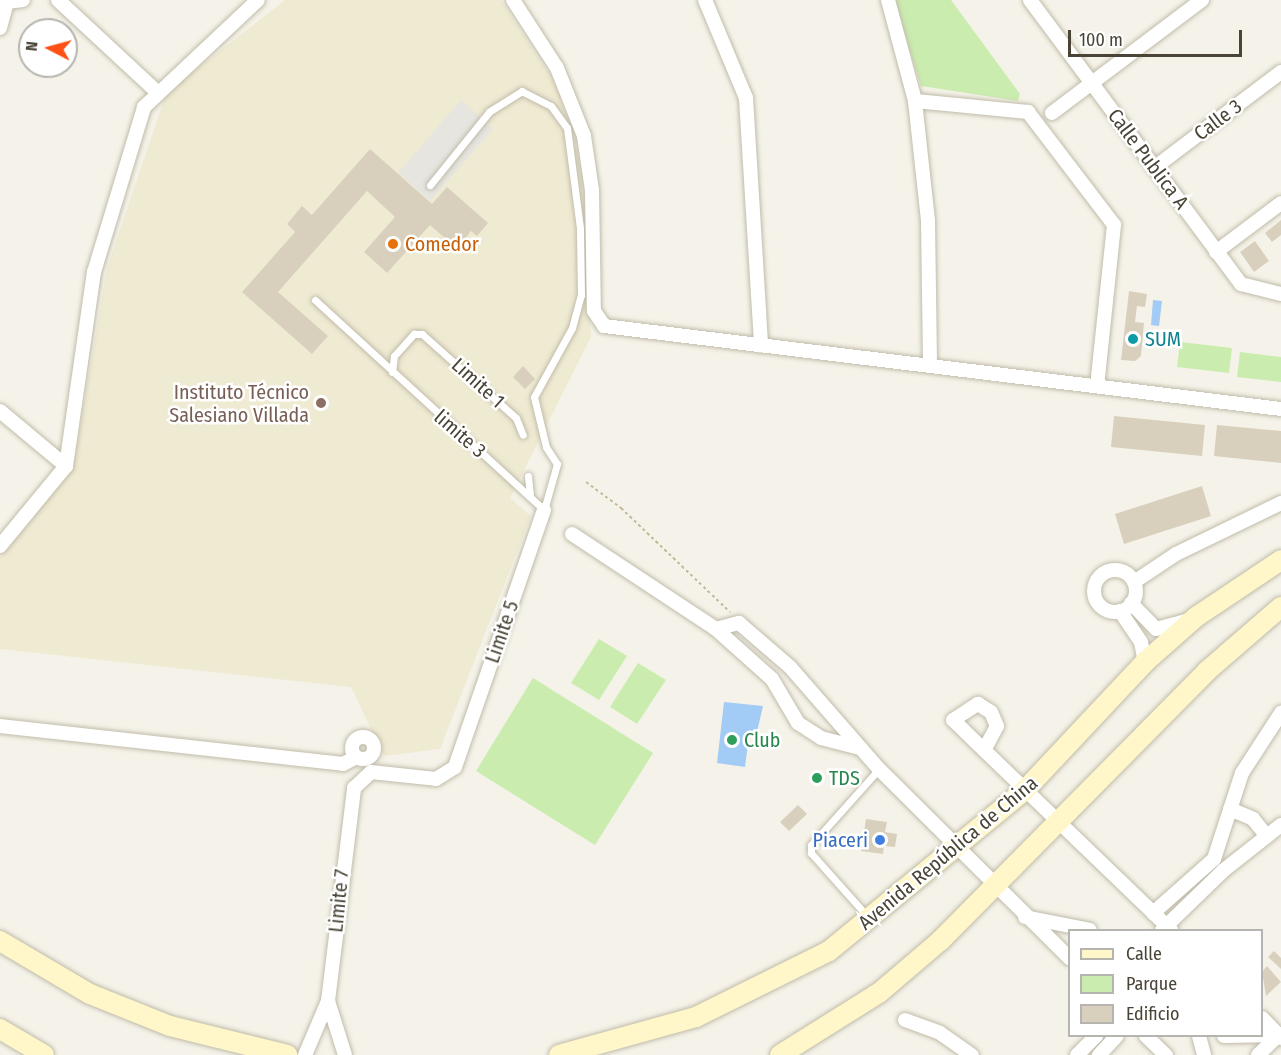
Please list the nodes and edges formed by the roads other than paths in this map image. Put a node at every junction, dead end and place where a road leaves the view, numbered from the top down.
1 (23, 0) edge
2 (58, 0) edge
3 (258, 0) edge
4 (513, 0) edge
5 (705, 0) edge
6 (888, 0) edge
7 (1030, 0) edge
8 (1202, 0) edge
9 (7, 1) edge
10 (0, 28) edge
11 (1281, 72) edge
12 (1091, 83) junction
13 (156, 91) junction
14 (915, 101) junction
15 (1052, 113) dead end
16 (1154, 168) junction
17 (430, 185) dead end
18 (1281, 203) edge
19 (1216, 252) junction
20 (1281, 294) edge
21 (315, 300) dead end
22 (761, 346) junction
23 (930, 366) junction
24 (392, 372) junction
25 (1097, 386) junction
26 (1278, 407) edge
27 (0, 411) edge
28 (522, 435) dead end
29 (66, 466) junction
30 (528, 476) dead end
31 (530, 494) junction
32 (1281, 503) edge
33 (544, 510) junction
34 (572, 534) dead end
35 (0, 546) edge
36 (1281, 560) edge
37 (1134, 582) junction
38 (1126, 607) junction
39 (1281, 607) edge
40 (1196, 617) junction
41 (716, 629) junction
42 (1145, 662) junction
43 (1281, 713) edge
44 (0, 726) edge
45 (860, 748) junction
46 (984, 750) dead end
47 (356, 757) dead end
48 (879, 769) junction
49 (1025, 790) junction
50 (351, 800) joint
51 (1230, 809) junction
52 (1059, 823) junction
53 (1281, 825) edge
54 (1267, 836) junction
55 (957, 847) junction
56 (995, 888) junction
57 (1153, 913) junction
58 (1025, 916) junction
59 (871, 921) junction
60 (1085, 929) edge
61 (1166, 929) edge
62 (1168, 929) edge
63 (0, 941) edge
64 (1068, 957) edge
65 (328, 1001) junction
66 (1263, 1019) edge
67 (905, 1020) dead end
68 (0, 1029) edge
69 (1263, 1035) edge
70 (1280, 1035) edge
71 (1094, 1037) edge
72 (1116, 1037) edge
73 (1148, 1037) edge
74 (1200, 1037) edge
75 (44, 1055) edge
76 (287, 1055) edge
77 (305, 1055) edge
78 (345, 1055) edge
79 (559, 1055) edge
80 (780, 1055) edge
81 (972, 1055) edge
82 (1077, 1055) edge
83 (1099, 1055) edge
84 (1166, 1055) edge
85 (1204, 1055) edge
86 (1258, 1055) edge

1 - 9 street
2 - 13 street
3 - 13 street
4 - 22 street
5 - 22 street
6 - 14 street
7 - 12 street, Calle Publica A
8 - 12 street
9 - 10 street
11 - 16 street, Calle 3
12 - 15 street
12 - 16 street, Calle Publica A
13 - 29 street
14 - 23 street
14 - 25 street
16 - 19 street, Calle Publica A
17 - 33 lane
18 - 19 street
19 - 20 street, Calle Publica A
21 - 24 lane, limite 3
22 - 23 street
23 - 25 street
24 - 28 lane, Limite 1
24 - 31 lane, limite 3
25 - 26 street
27 - 29 street
29 - 35 street
30 - 31 lane
31 - 33 lane, limite 3
32 - 37 street
33 - 50 street, Limite 5
34 - 41 street
36 - 40 main road, Avenida República de China
37 - 38 street
37 - 38 street
38 - 40 street
38 - 42 street
39 - 52 main road
40 - 42 main road, Avenida República de China
41 - 45 street
41 - 45 street
42 - 49 main road, Avenida República de China
43 - 51 street
44 - 47 street
45 - 48 street
46 - 49 street
48 - 55 street
48 - 59 lane
49 - 52 street
49 - 55 main road, Avenida República de China
50 - 65 street, Limite 7
51 - 54 street
51 - 57 street
52 - 56 main road
52 - 57 street
53 - 54 street
54 - 62 street
55 - 56 street
55 - 59 main road, Avenida República de China
56 - 58 street
56 - 80 main road
57 - 61 street
58 - 60 street
58 - 64 street
59 - 79 main road, Avenida República de China
63 - 76 main road
65 - 77 street
65 - 78 street
66 - 70 street
67 - 81 street
68 - 75 main road
69 - 70 street
70 - 86 street
71 - 82 street
72 - 83 street
73 - 84 street
74 - 85 street

